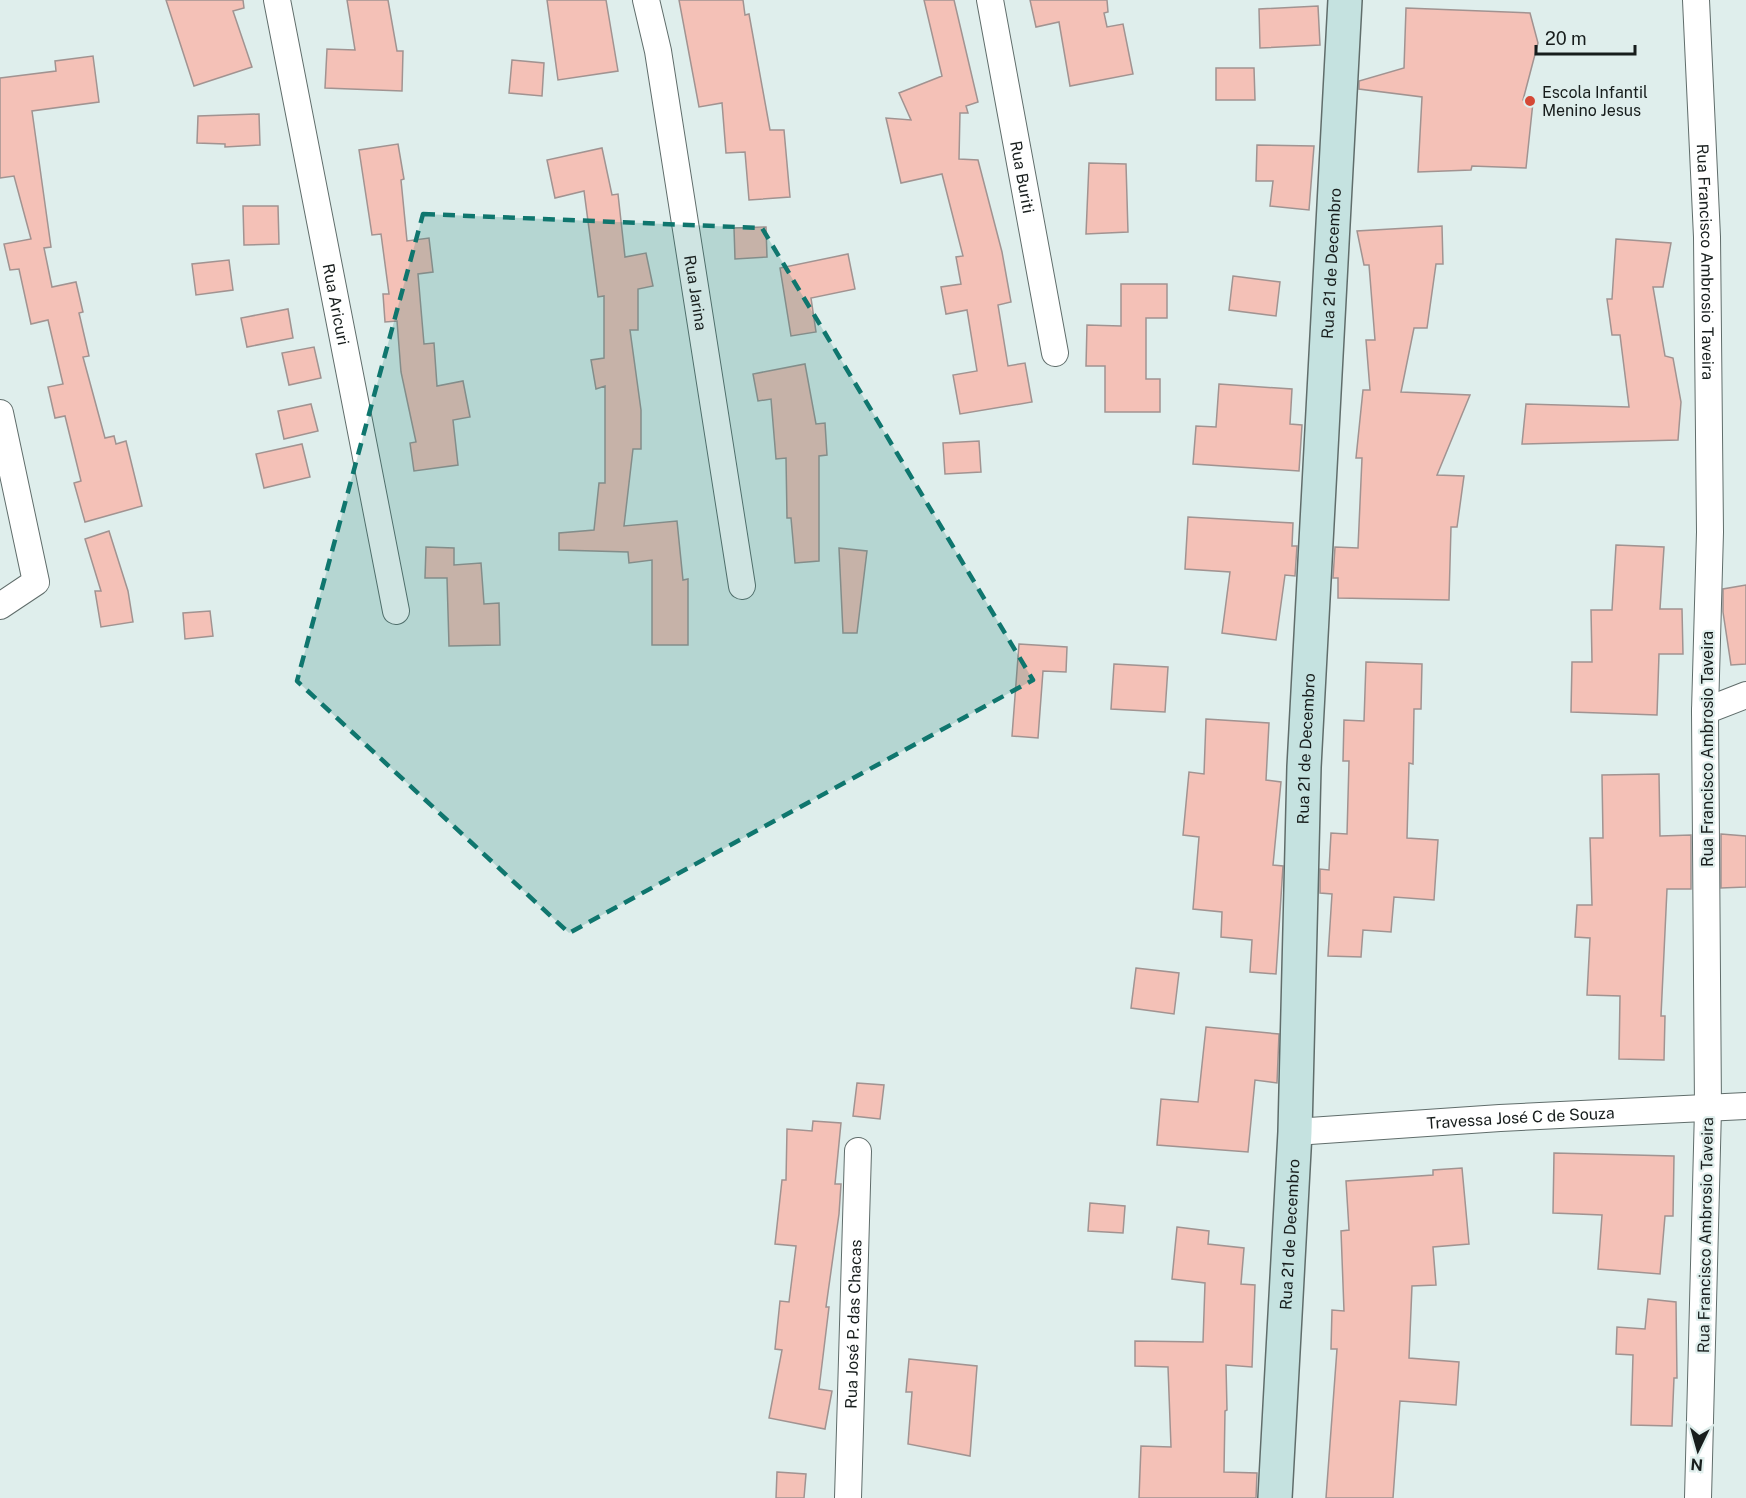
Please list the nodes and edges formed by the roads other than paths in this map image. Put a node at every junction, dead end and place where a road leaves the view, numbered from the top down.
1 (277, 0) edge
2 (646, 0) edge
3 (990, 0) edge
4 (1345, 0) edge
5 (1696, 0) edge
6 (1056, 353) dead end
7 (0, 413) edge
8 (742, 586) dead end
9 (0, 606) edge
10 (396, 611) dead end
11 (1746, 695) edge
12 (1705, 711) junction
13 (1746, 1106) edge
14 (1708, 1109) junction
15 (1295, 1132) junction
16 (858, 1151) dead end
17 (848, 1498) edge
18 (1275, 1498) edge
19 (1698, 1498) edge

1 - 10 street, Rua Aricuri
2 - 8 street, Rua Jarina
3 - 6 street, Rua Buriti
4 - 15 street, Rua 21 de Decembro
5 - 12 street, Rua Francisco Ambrosio Taveira
7 - 9 street
11 - 12 street
12 - 14 street, Rua Francisco Ambrosio Taveira
13 - 14 street, Travessa José C de Souza
14 - 15 street, Travessa José C de Souza
14 - 19 street, Rua Francisco Ambrosio Taveira
15 - 18 street, Rua 21 de Decembro
16 - 17 street, Rua José P. das Chacas

